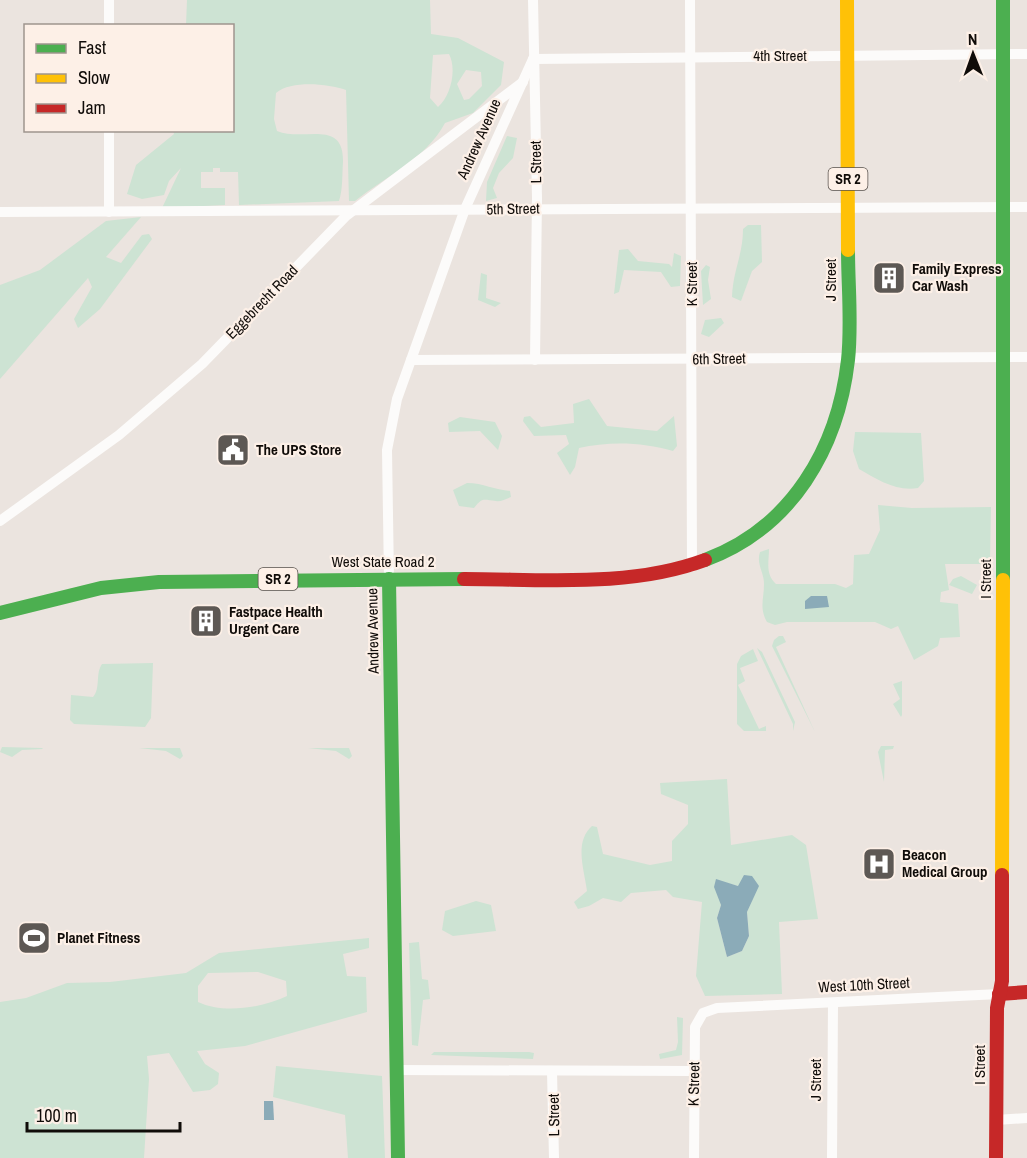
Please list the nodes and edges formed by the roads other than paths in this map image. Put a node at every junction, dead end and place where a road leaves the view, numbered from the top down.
1 (109, 0) edge
2 (533, 0) edge
3 (690, 0) edge
4 (847, 0) edge
5 (1003, 0) edge
6 (109, 24) edge
7 (1003, 54) junction
8 (1027, 54) edge
9 (847, 55) junction
10 (690, 57) junction
11 (533, 59) junction
12 (523, 82) junction
13 (109, 132) edge
14 (848, 207) junction
15 (1004, 207) junction
16 (1027, 207) edge
17 (535, 208) junction
18 (692, 208) junction
19 (356, 209) junction
20 (465, 209) junction
21 (0, 212) edge
22 (109, 212) junction
23 (1027, 357) edge
24 (848, 358) junction
25 (1003, 358) junction
26 (691, 359) junction
27 (411, 360) junction
28 (535, 360) junction
29 (0, 521) edge
30 (759, 532) joint
31 (692, 567) junction
32 (389, 579) junction
33 (0, 613) edge
34 (1027, 992) edge
35 (999, 994) junction
36 (833, 1003) junction
37 (703, 1012) joint
38 (397, 1070) junction
39 (694, 1071) junction
40 (552, 1072) junction
41 (1027, 1118) edge
42 (996, 1120) junction
43 (398, 1158) edge
44 (554, 1158) edge
45 (694, 1158) edge
46 (832, 1158) edge
47 (996, 1158) edge

1 - 6 street
2 - 11 street, L Street
3 - 10 street, K Street
4 - 9 street, J Street / SR 2
5 - 7 street, I Street
7 - 8 street, 4th Street
7 - 9 street, 4th Street
7 - 15 street, I Street
9 - 10 street, 4th Street
9 - 14 street, J Street / SR 2
10 - 11 street, 4th Street
10 - 18 street, K Street
11 - 12 street, Andrew Avenue
11 - 17 street, L Street
12 - 19 street, Eggebrecht Road
12 - 20 street, Andrew Avenue
13 - 22 street
14 - 15 street, 5th Street
14 - 18 street, 5th Street
14 - 24 street, J Street / SR 2
15 - 16 street, 5th Street
15 - 25 street, I Street
17 - 18 street, 5th Street
17 - 20 street, 5th Street
17 - 28 street, L Street
18 - 26 street, K Street
19 - 20 street, 5th Street
19 - 22 street, 5th Street
19 - 29 street, Eggebrecht Road
20 - 27 street, Andrew Avenue
21 - 22 street, 5th Street
23 - 25 street, 6th Street
24 - 25 street, 6th Street
24 - 26 street, 6th Street
24 - 30 street, J Street / SR 2
25 - 35 street, I Street
26 - 28 street, 6th Street
26 - 31 street, K Street
27 - 28 street, 6th Street
27 - 32 street, Andrew Avenue
30 - 31 street, West State Road 2 / SR 2
31 - 32 street, West State Road 2 / SR 2
32 - 33 street, West State Road 2 / SR 2
32 - 38 street, Andrew Avenue
34 - 35 street, West 10th Street
35 - 36 street, West 10th Street
35 - 42 street, I Street
36 - 37 street, West 10th Street
36 - 46 street, J Street
37 - 39 street, K Street
38 - 40 street
38 - 43 street, Andrew Avenue
39 - 40 street
39 - 45 street, K Street
40 - 44 street, L Street
41 - 42 street
42 - 47 street, I Street

